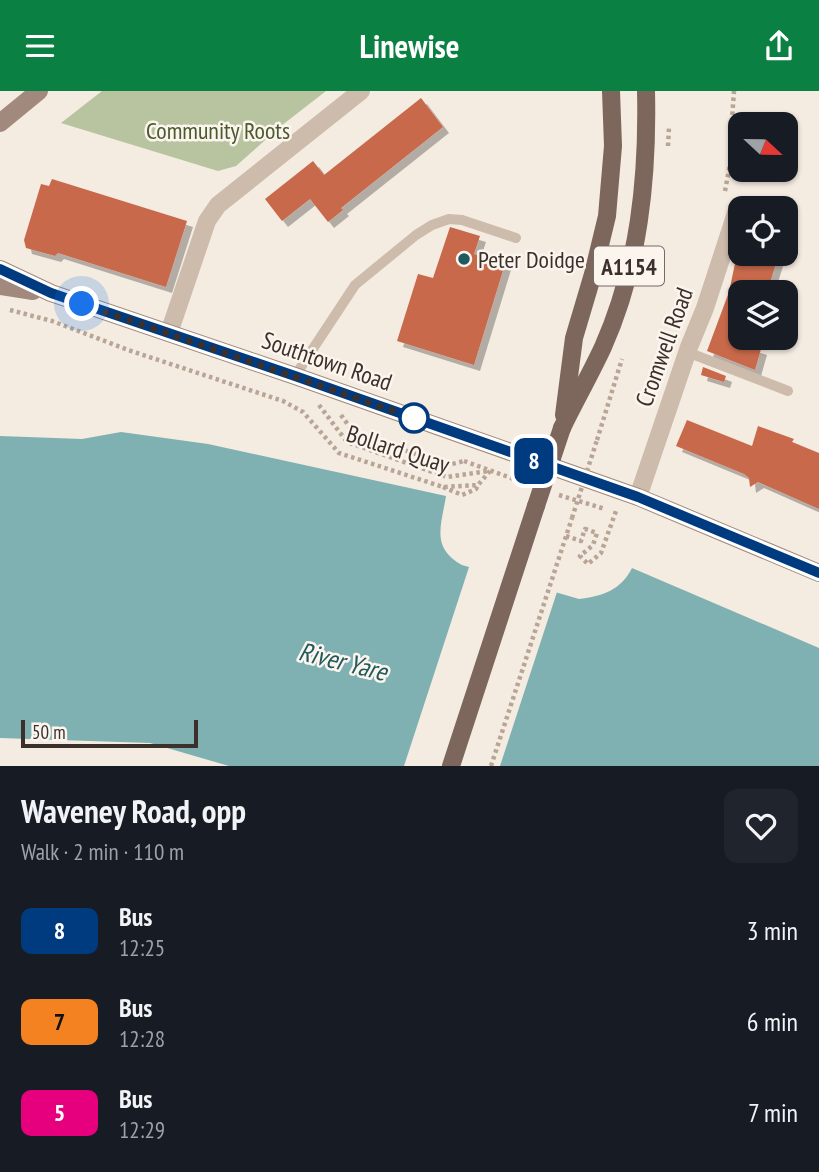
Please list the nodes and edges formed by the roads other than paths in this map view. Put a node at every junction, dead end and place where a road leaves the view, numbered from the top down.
1 (39, 91) edge
2 (361, 91) edge
3 (611, 91) edge
4 (646, 91) edge
5 (0, 123) edge
6 (516, 238) dead end
7 (728, 238) edge
8 (1, 281) edge
9 (169, 333) junction
10 (687, 352) junction
11 (295, 376) junction
12 (788, 391) dead end
13 (562, 428) junction
14 (638, 497) junction
15 (819, 573) edge
16 (451, 766) edge

1 - 5 street
2 - 9 street
3 - 13 main road, A1154
4 - 13 main road, A1154
6 - 11 lane
7 - 10 street, Cromwell Road
8 - 9 street, Southtown Road
9 - 11 street, Southtown Road
10 - 12 lane
10 - 14 street, Cromwell Road
11 - 14 street, Southtown Road
13 - 16 main road, A1154, bridge
14 - 15 street, Southtown Road

